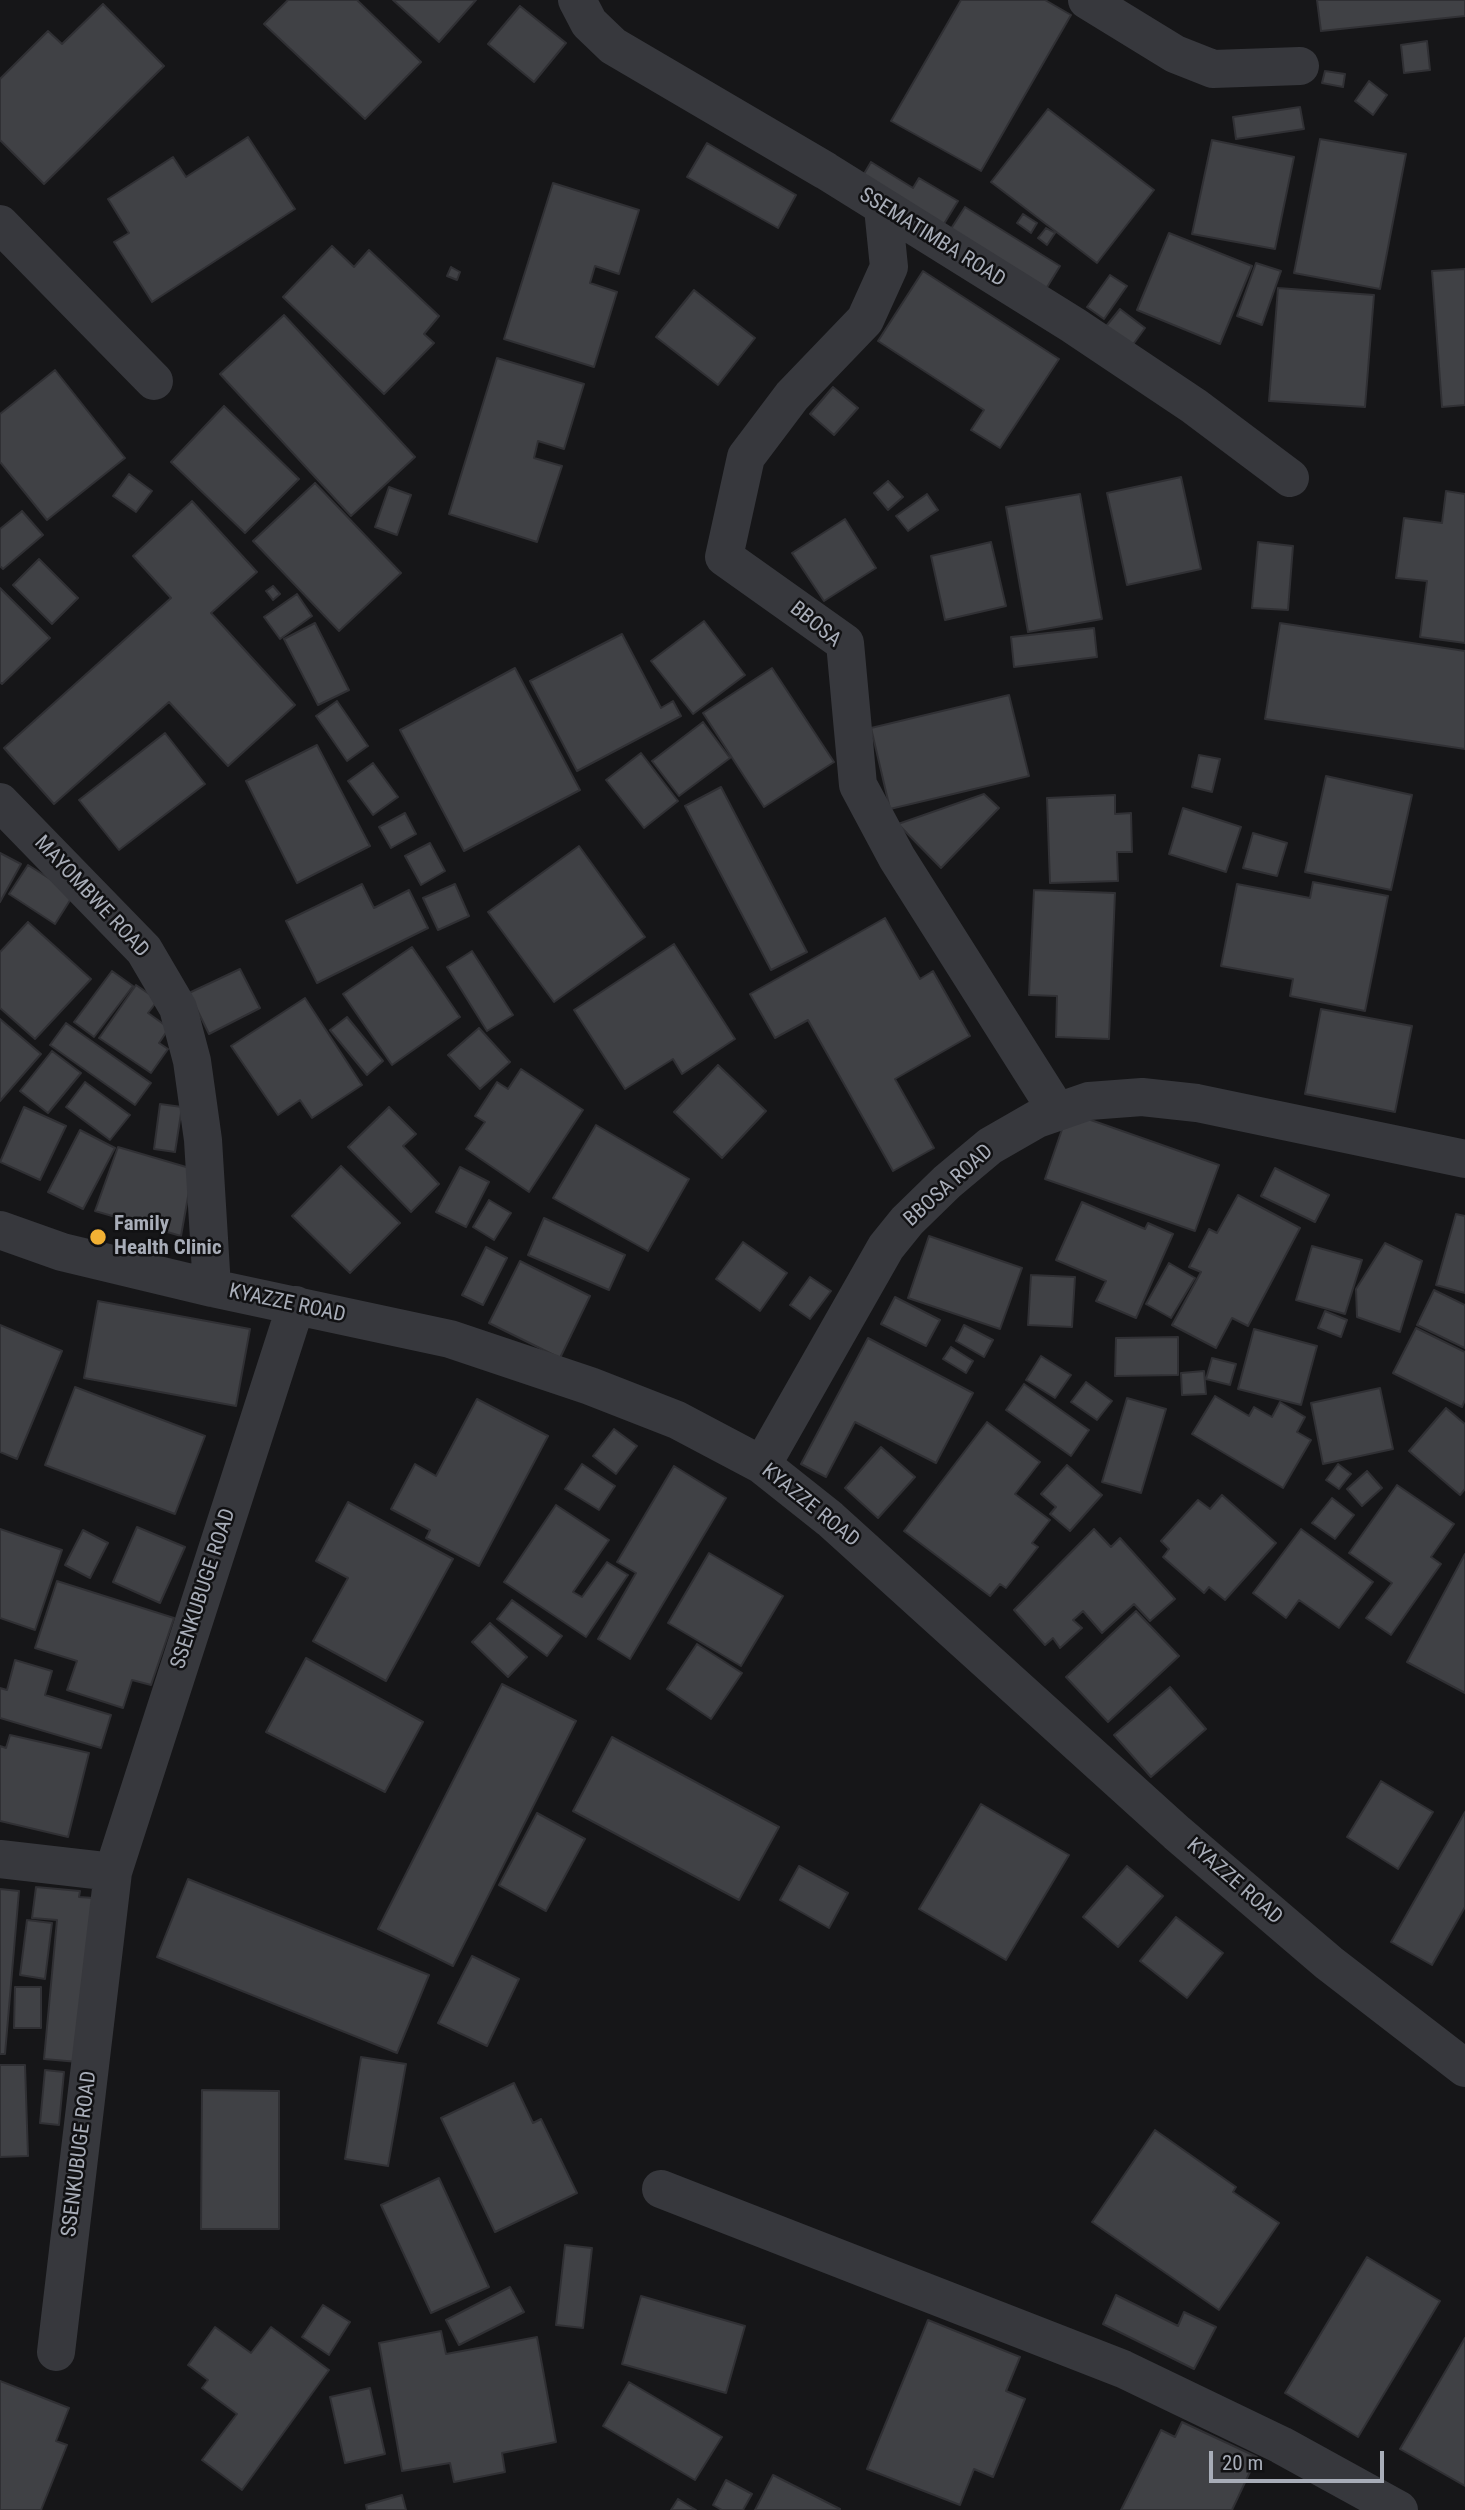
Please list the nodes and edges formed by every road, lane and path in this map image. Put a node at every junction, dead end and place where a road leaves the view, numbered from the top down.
1 (577, 0) edge
2 (1087, 0) edge
3 (1300, 65) dead end
4 (883, 208) junction
5 (0, 224) edge
6 (155, 381) dead end
7 (1290, 478) dead end
8 (0, 802) edge
9 (1057, 1111) junction
10 (1465, 1159) edge
11 (0, 1230) edge
12 (212, 1288) junction
13 (296, 1306) junction
14 (762, 1465) junction
15 (0, 1859) edge
16 (113, 1872) junction
17 (1465, 2068) edge
18 (661, 2189) dead end
19 (56, 2351) dead end
20 (1399, 2510) edge

1 - 4 street, SSEMATIMBA ROAD
2 - 3 street
4 - 7 street, SSEMATIMBA ROAD
4 - 9 street, BBOSA
5 - 6 street
8 - 12 street, MAYOMBWE ROAD
9 - 10 street, BBOSA ROAD
9 - 14 street, BBOSA ROAD
11 - 12 street, KYAZZE ROAD
12 - 13 street, KYAZZE ROAD
13 - 14 street, KYAZZE ROAD
13 - 16 street, SSENKUBUGE ROAD
14 - 17 street, KYAZZE ROAD
15 - 16 street
16 - 19 street, SSENKUBUGE ROAD
18 - 20 street

